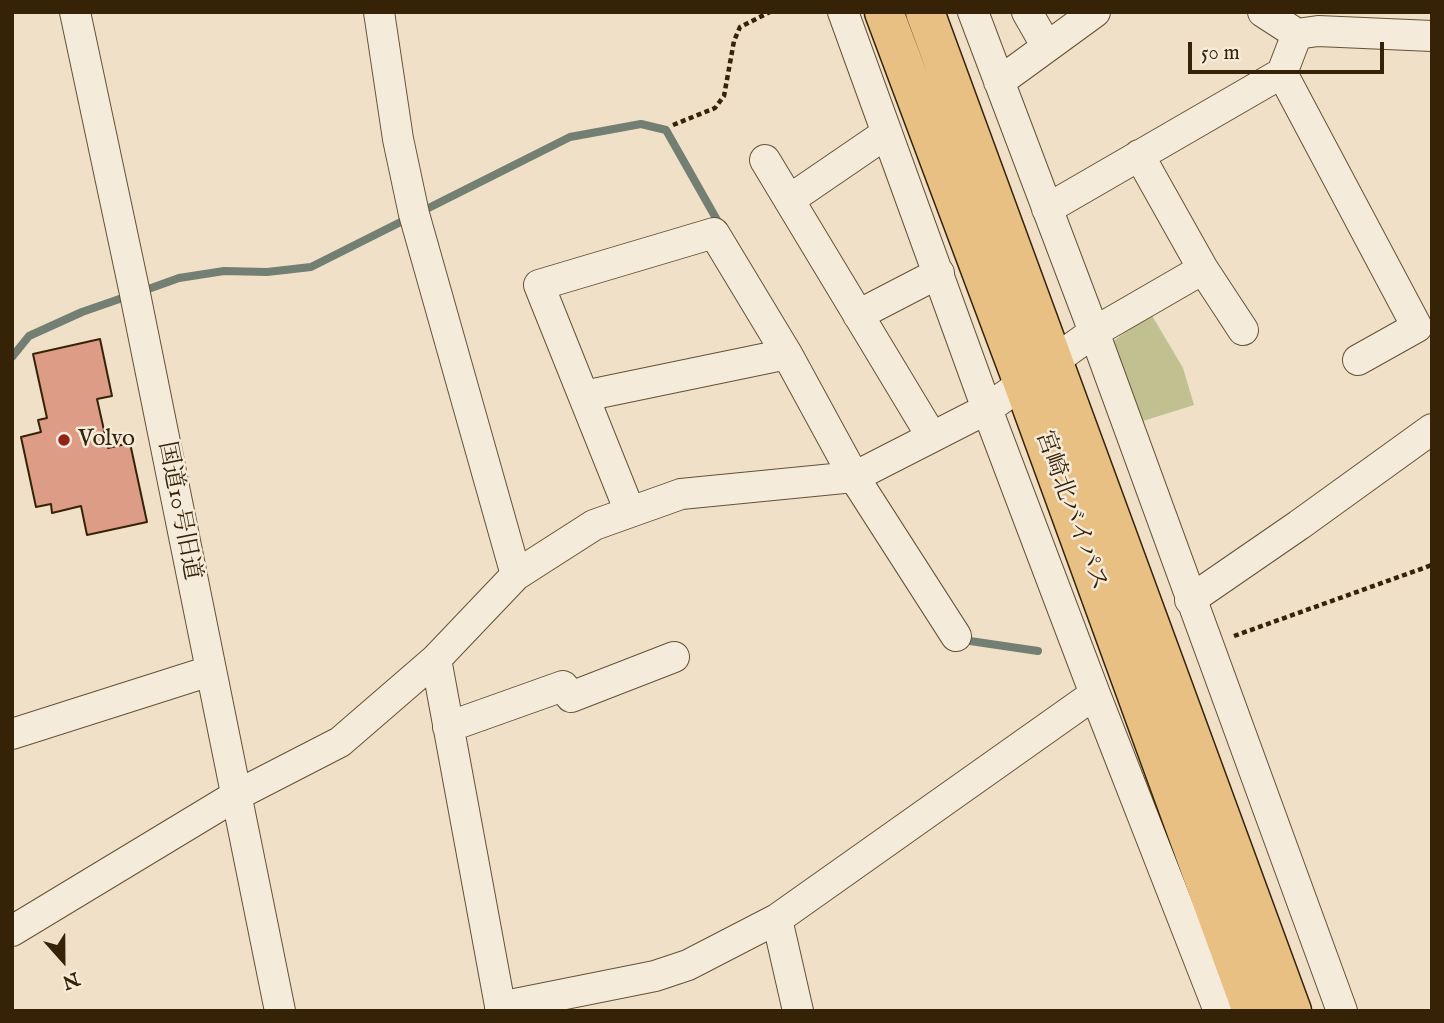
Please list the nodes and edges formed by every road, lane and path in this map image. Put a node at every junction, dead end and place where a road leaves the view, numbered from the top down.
1 (75, 12) edge
2 (379, 12) edge
3 (770, 12) edge
4 (843, 12) edge
5 (884, 12) edge
6 (925, 12) edge
7 (973, 12) edge
8 (1027, 12) edge
9 (1095, 12) edge
10 (1264, 12) edge
11 (1297, 34) junction
12 (1432, 36) edge
13 (1047, 47) junction
14 (1282, 73) junction
15 (999, 82) junction
16 (673, 125) dead end
17 (887, 133) junction
18 (1139, 155) junction
19 (765, 160) dead end
20 (789, 200) junction
21 (1047, 209) junction
22 (1203, 269) junction
23 (939, 274) junction
24 (858, 316) junction
25 (1243, 330) dead end
26 (1094, 332) junction
27 (787, 354) junction
28 (1358, 360) dead end
29 (1054, 361) junction
30 (1023, 383) junction
31 (584, 396) junction
32 (987, 409) junction
33 (1432, 429) edge
34 (932, 437) junction
35 (863, 472) junction
36 (630, 512) junction
37 (1432, 565) edge
38 (516, 575) junction
39 (1190, 600) junction
40 (956, 636) dead end
41 (1206, 645) junction
42 (674, 657) dead end
43 (436, 659) junction
44 (210, 671) junction
45 (1095, 694) junction
46 (448, 727) junction
47 (12, 734) edge
48 (237, 795) junction
49 (777, 919) junction
50 (12, 931) edge
51 (500, 1009) edge
52 (280, 1011) edge
53 (798, 1011) edge
54 (1219, 1011) edge
55 (1252, 1011) edge
56 (1292, 1011) edge
57 (1342, 1011) edge

1 - 44 street, 国道10号旧道
2 - 38 street
3 - 16 path
4 - 17 street
5 - 30 highway, 宮崎北バイパス
6 - 29 highway, 宮崎北バイパス
7 - 15 street
8 - 13 street
9 - 13 street
10 - 11 street
11 - 12 street
11 - 14 street
13 - 15 street
14 - 18 street
14 - 28 street
15 - 21 street
17 - 20 street
17 - 23 street
18 - 21 street
18 - 22 street
19 - 20 street
20 - 24 street
21 - 26 street
22 - 25 street
22 - 26 street
23 - 24 street
23 - 32 street
24 - 34 street
26 - 29 street
26 - 39 street
27 - 31 street
27 - 31 street
27 - 35 street
29 - 30 street
29 - 56 highway, 宮崎北バイパス
30 - 32 street
30 - 55 highway, 宮崎北バイパス
31 - 36 street
32 - 34 street
32 - 45 street
33 - 39 street
34 - 35 street
35 - 36 street
35 - 40 street
36 - 38 street
37 - 41 path
38 - 43 street
39 - 41 street
41 - 57 street
42 - 46 street
43 - 46 street
43 - 48 street
44 - 47 street
44 - 48 street, 国道10号旧道
45 - 49 street
45 - 54 street
46 - 51 street
48 - 50 street
48 - 52 street, 国道10号旧道
49 - 51 street
49 - 53 street

